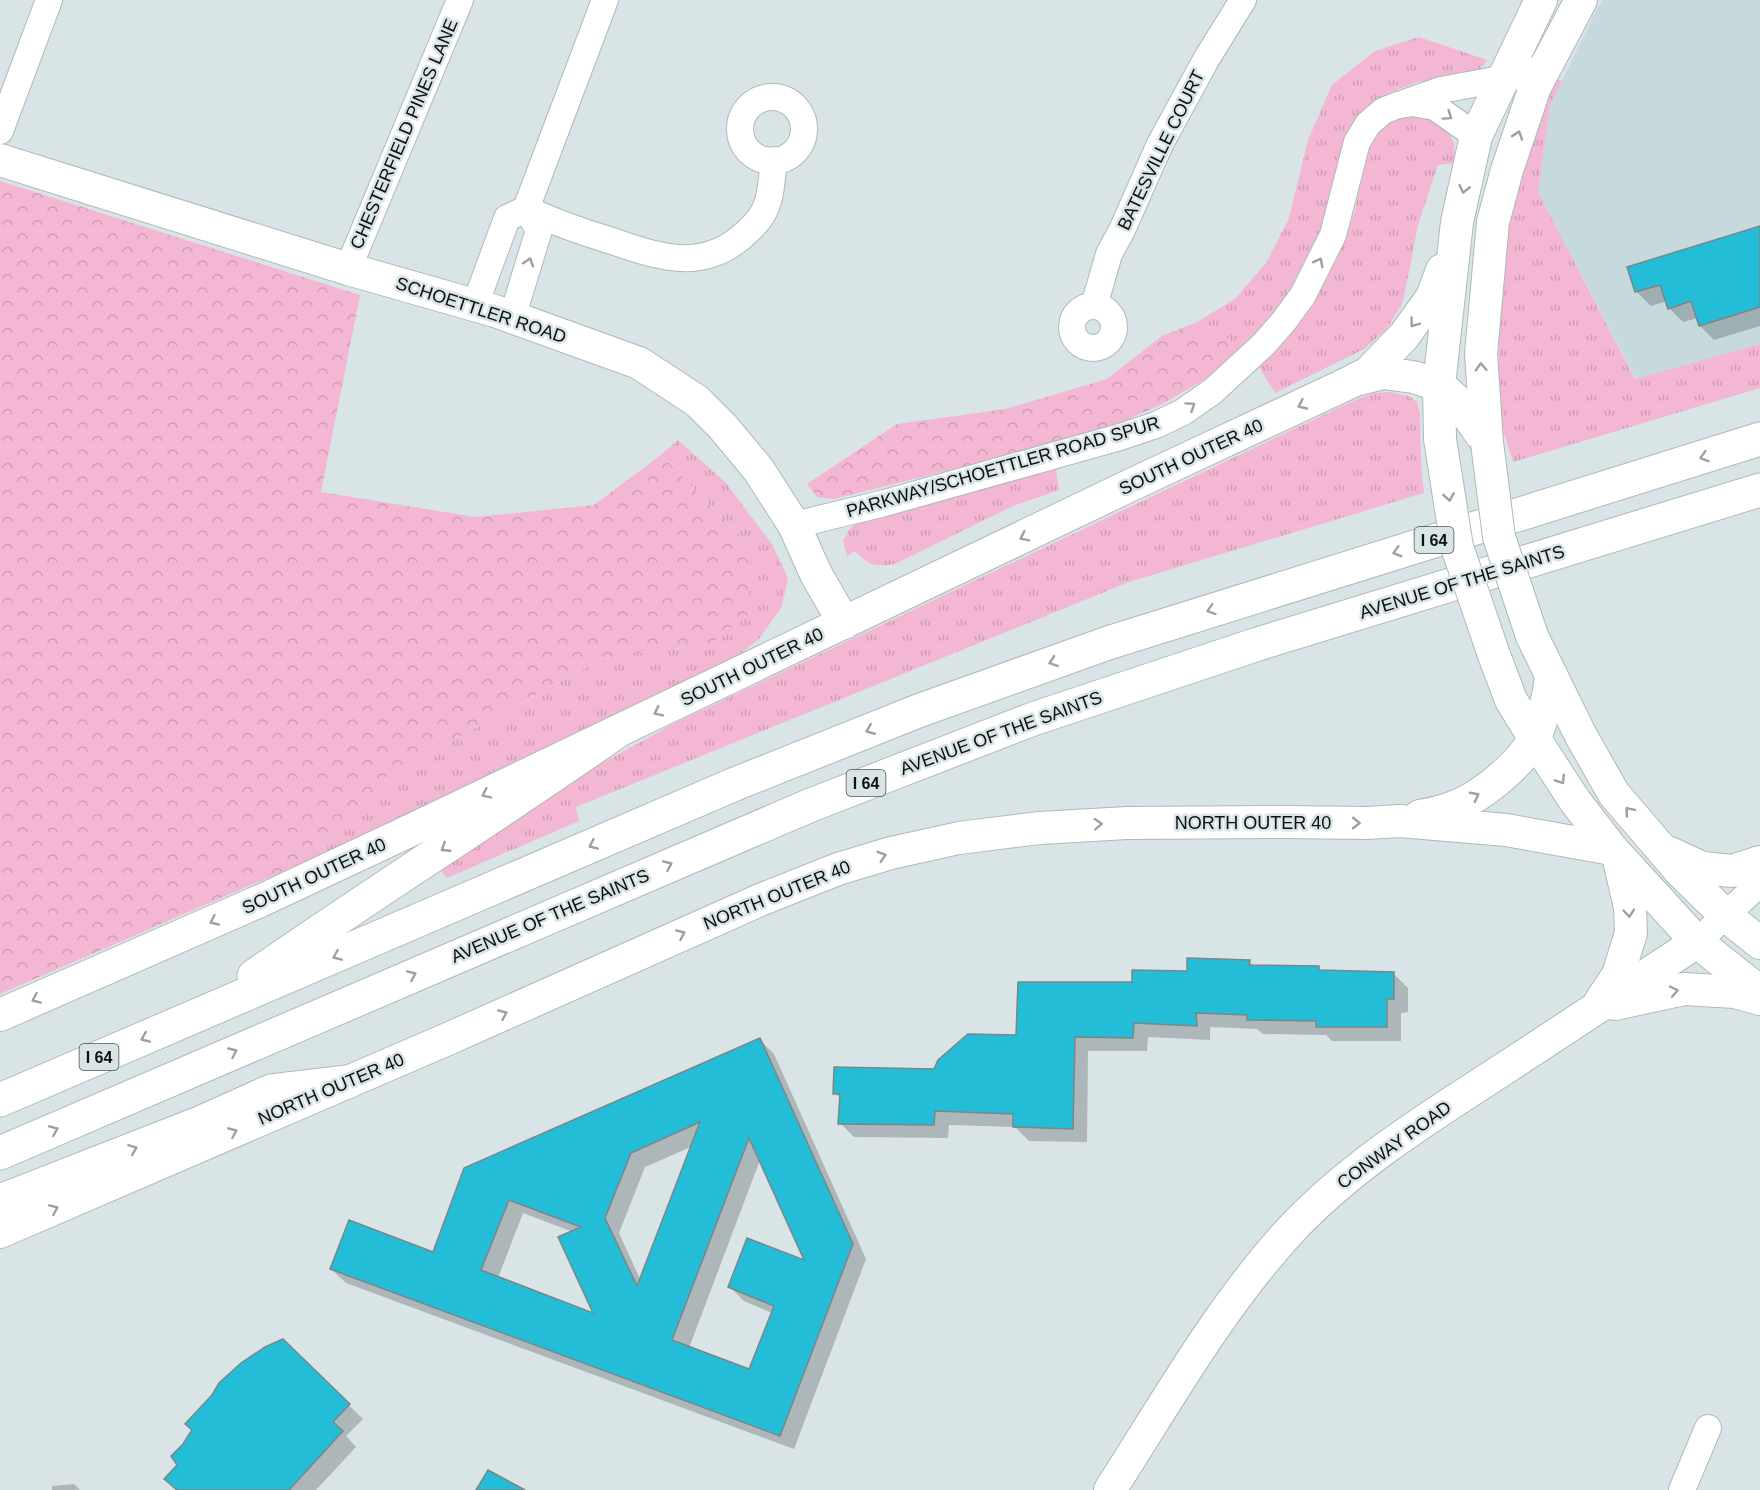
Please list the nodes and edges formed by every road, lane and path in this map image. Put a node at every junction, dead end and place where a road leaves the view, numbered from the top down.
1 (49, 0) edge
2 (460, 0) edge
3 (604, 0) edge
4 (1243, 0) edge
5 (1541, 0) edge
6 (1581, 0) edge
7 (1546, 64) junction
8 (1503, 79) junction
9 (1398, 105) junction
10 (0, 131) edge
11 (1476, 136) junction
12 (0, 160) edge
13 (774, 160) dead end
14 (526, 209) junction
15 (1455, 232) junction
16 (348, 269) junction
17 (475, 305) junction
18 (1094, 306) dead end
19 (512, 318) junction
20 (1355, 380) junction
21 (1439, 385) junction
22 (1483, 432) junction
23 (1760, 440) edge
24 (1760, 490) edge
25 (794, 525) junction
26 (844, 623) junction
27 (1551, 675) junction
28 (615, 733) junction
29 (1534, 738) junction
30 (1400, 821) junction
31 (1662, 850) junction
32 (1615, 852) junction
33 (1760, 862) edge
34 (1760, 883) edge
35 (1725, 915) junction
36 (1697, 942) junction
37 (1760, 943) edge
38 (1760, 992) edge
39 (1760, 999) edge
40 (1596, 1008) junction
41 (0, 1015) edge
42 (198, 1015) junction
43 (347, 1082) junction
44 (0, 1100) edge
45 (0, 1153) edge
46 (0, 1201) edge
47 (0, 1232) edge
48 (1708, 1428) dead end
49 (1110, 1490) edge
50 (1682, 1490) edge

1 - 10 street
2 - 16 street, CHESTERFIELD PINES LANE
3 - 14 street
4 - 18 street, BATESVILLE COURT
5 - 8 street
6 - 7 street
7 - 8 street, PARKWAY/SCHOETTLER ROAD SPUR
22 -> 7 street
8 - 9 street, PARKWAY/SCHOETTLER ROAD SPUR
8 - 11 street
9 -> 11 street
25 -> 9 street, PARKWAY/SCHOETTLER ROAD SPUR
11 -> 15 street
12 - 16 street, SCHOETTLER ROAD
13 - 14 street
14 - 17 street
19 -> 14 street
15 -> 20 street
15 - 21 street
16 - 17 street, SCHOETTLER ROAD
17 - 19 street, SCHOETTLER ROAD
19 - 25 street, SCHOETTLER ROAD
20 - 21 street, SOUTH OUTER 40
20 -> 26 street, SOUTH OUTER 40
21 - 22 street, SOUTH OUTER 40
21 -> 29 street, bridge
22 - 27 street, bridge
23 -> 42 highway, I 64
45 -> 24 highway, AVENUE OF THE SAINTS / I 64
25 - 26 street, SCHOETTLER ROAD
26 -> 28 street, SOUTH OUTER 40
27 - 29 street
31 -> 27 street
28 -> 41 street, SOUTH OUTER 40
28 -> 42 highway
30 -> 29 street
29 -> 32 street
30 - 32 street, NORTH OUTER 40
43 -> 30 street, NORTH OUTER 40
31 - 33 street
31 - 35 street
32 - 36 street
32 -> 40 street
34 - 35 street, CONWAY ROAD
35 - 36 street, CONWAY ROAD
35 - 37 street
36 - 38 street
36 - 40 street, CONWAY ROAD
40 -> 39 street
40 - 49 street, CONWAY ROAD
42 -> 44 highway, I 64
46 -> 43 highway
47 -> 43 street, NORTH OUTER 40
48 - 50 street

